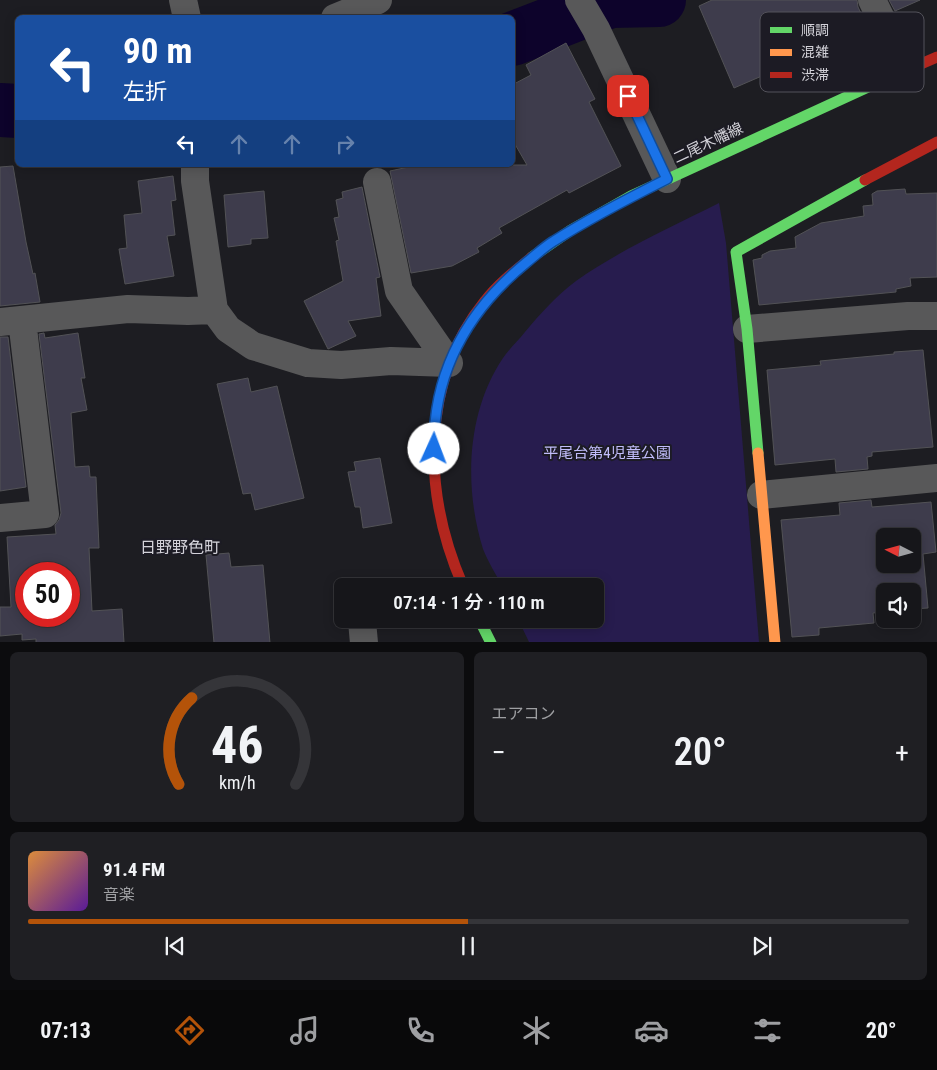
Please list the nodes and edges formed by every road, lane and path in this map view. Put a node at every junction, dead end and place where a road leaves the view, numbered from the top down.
1 (183, 0) edge
2 (378, 0) edge
3 (579, 0) edge
4 (872, 0) edge
5 (878, 12) edge
6 (186, 15) edge
7 (342, 15) edge
8 (937, 57) edge
9 (924, 62) edge
10 (856, 92) edge
11 (937, 142) edge
12 (905, 158) junction
13 (937, 159) edge
14 (195, 173) edge
15 (667, 179) junction
16 (377, 182) dead end
17 (214, 310) junction
18 (937, 316) edge
19 (11, 321) edge
20 (747, 329) junction
21 (449, 362) junction
22 (937, 478) edge
23 (761, 495) junction
24 (0, 518) edge
25 (459, 578) edge
26 (484, 628) edge
27 (491, 642) edge
28 (775, 642) edge

1 - 6 street
2 - 7 street
3 - 15 street
4 - 5 street
8 - 9 main road, 二尾木幡線
10 - 15 main road, 二尾木幡線
11 - 12 main road
12 - 13 street
12 - 20 main road
14 - 17 street
15 - 21 main road, 二尾木幡線
16 - 21 street
17 - 19 street
17 - 21 street
18 - 20 street
19 - 24 street
20 - 23 main road
21 - 25 main road, 二尾木幡線
22 - 23 street
23 - 28 main road
26 - 27 main road

